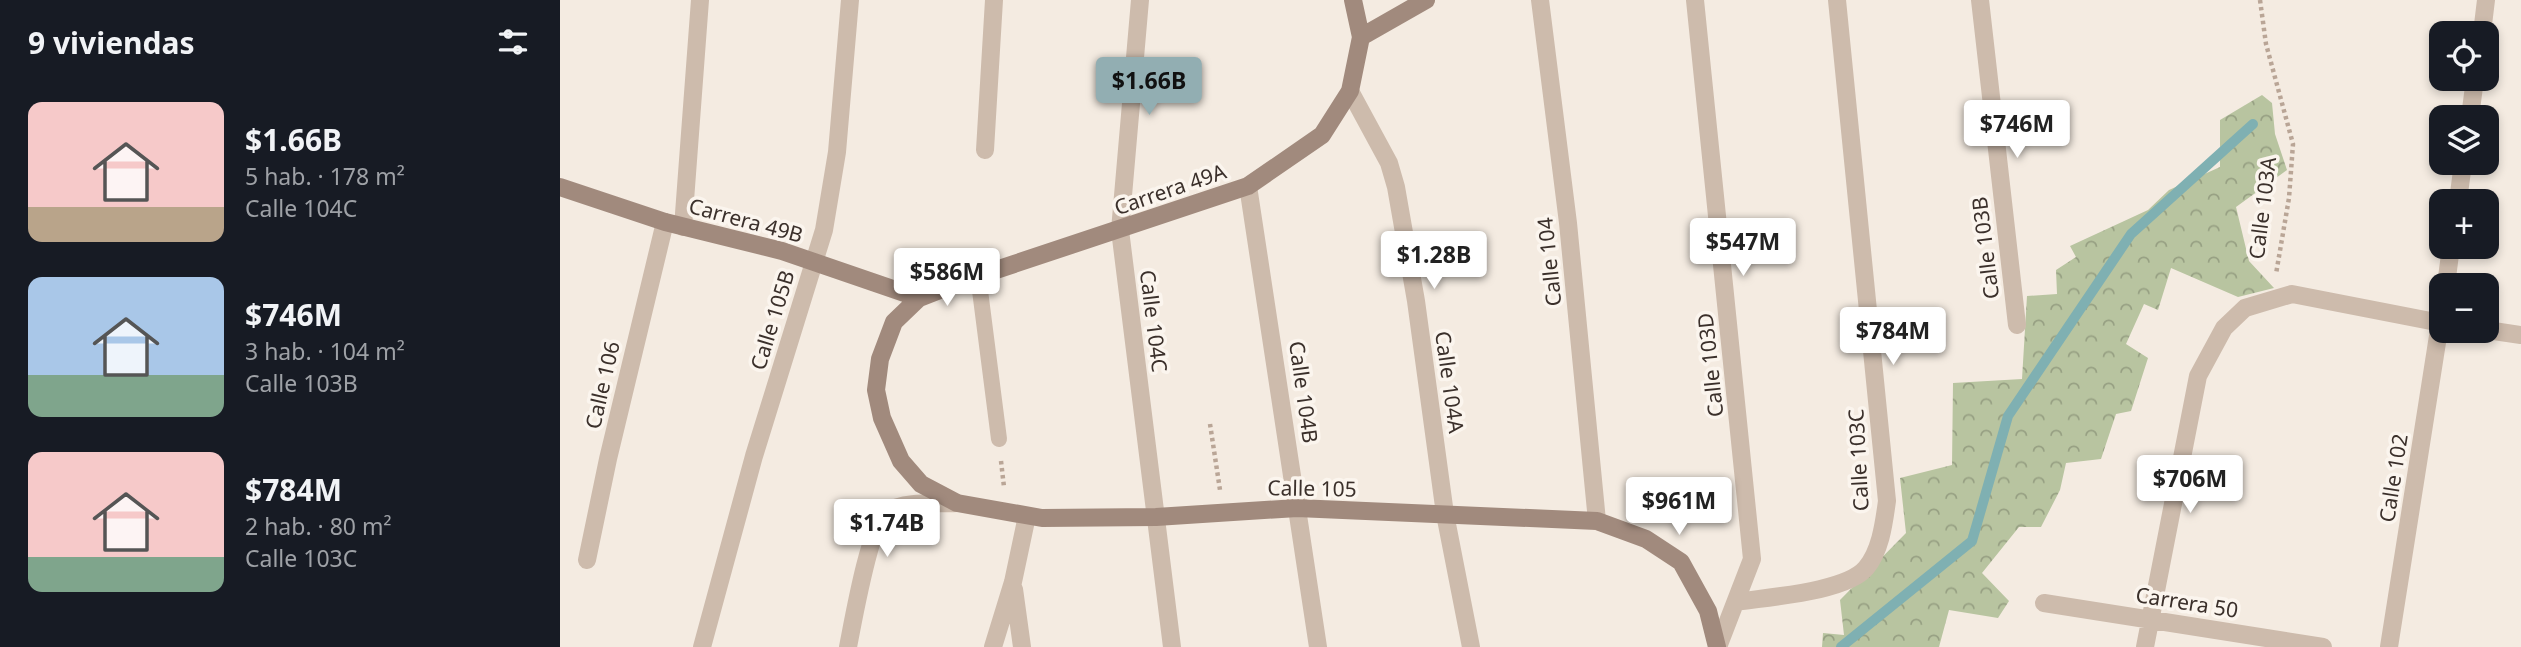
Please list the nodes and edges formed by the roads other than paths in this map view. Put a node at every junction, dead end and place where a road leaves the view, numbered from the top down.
1 (700, 0) edge
2 (850, 0) edge
3 (994, 0) edge
4 (1140, 0) edge
5 (1353, 0) edge
6 (1426, 0) edge
7 (1540, 0) edge
8 (1695, 0) edge
9 (1837, 0) edge
10 (1979, 0) edge
11 (2486, 0) edge
12 (2483, 21) edge
13 (1362, 37) junction
14 (1350, 91) junction
15 (985, 150) dead end
16 (1248, 186) junction
17 (560, 187) edge
18 (665, 222) junction
19 (683, 227) junction
20 (1120, 230) junction
21 (814, 261) junction
22 (978, 275) junction
23 (919, 298) junction
24 (2429, 321) edge
25 (2017, 325) dead end
26 (2499, 332) edge
27 (2521, 335) edge
28 (2438, 343) edge
29 (999, 439) road end
30 (957, 503) junction
31 (1297, 508) junction
32 (1445, 514) junction
33 (1027, 516) junction
34 (1156, 517) junction
35 (1597, 521) junction
36 (587, 560) dead end
37 (1013, 582) junction
38 (1736, 602) junction
39 (2045, 603) dead end
40 (2150, 620) junction
41 (702, 647) edge
42 (848, 647) edge
43 (993, 647) edge
44 (1021, 647) edge
45 (1172, 647) edge
46 (1318, 647) edge
47 (1471, 647) edge
48 (1717, 647) edge
49 (2145, 647) edge
50 (2323, 647) edge
51 (2389, 647) edge

1 - 19 street
2 - 21 street, Calle 105B
3 - 15 street
4 - 20 street, Calle 104C
5 - 13 street
6 - 13 street
7 - 35 street, Calle 104
8 - 38 street, Calle 103D
9 - 38 street, Calle 103C
10 - 25 street, Calle 103B
11 - 12 street
13 - 14 street, Carrera 49A
14 - 16 street, Carrera 49A
14 - 32 street, Calle 104A
16 - 20 street, Carrera 49A
16 - 31 street, Calle 104B
17 - 18 street, Carrera 49B
18 - 19 street, Carrera 49B
18 - 36 street, Calle 106
19 - 21 street, Carrera 49B
20 - 22 street, Carrera 49A
20 - 34 street, Calle 104C
21 - 23 street, Carrera 49B
21 - 41 street, Calle 105B
22 - 23 street, Carrera 49A
22 - 29 lane
23 - 30 street, Calle 105
24 - 40 street
26 - 27 street
28 - 51 street, Calle 102
30 - 33 street, Calle 105
30 - 42 street
31 - 32 street, Calle 105
31 - 34 street, Calle 105
31 - 46 street, Calle 104B
32 - 35 street, Calle 105
32 - 47 street, Calle 104A
33 - 34 street, Calle 105
33 - 37 street
34 - 45 street, Calle 104C
35 - 48 street, Calle 105
37 - 43 street
37 - 44 street
38 - 48 street
39 - 40 street, Carrera 50
40 - 49 street
40 - 50 street, Carrera 50

